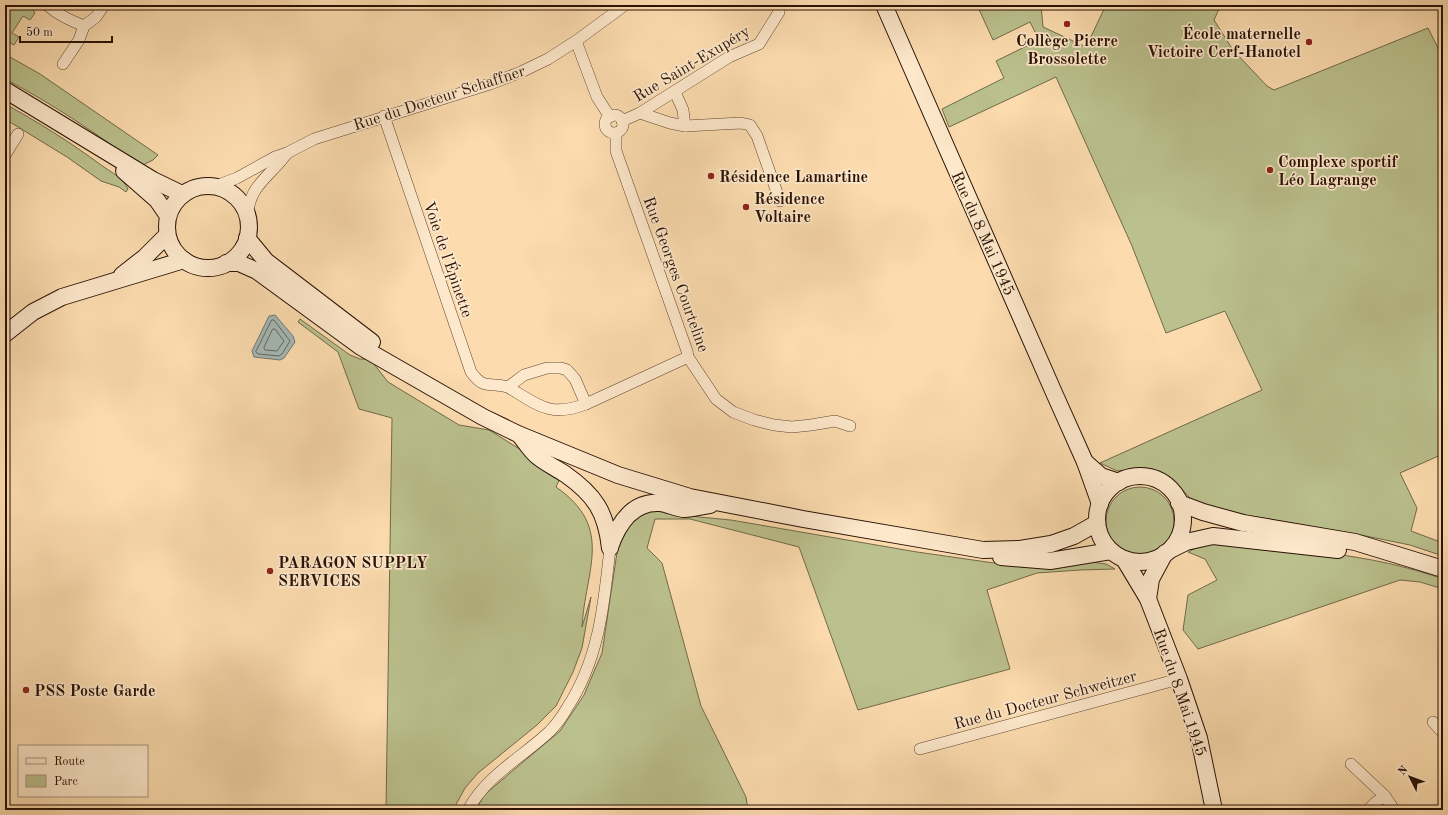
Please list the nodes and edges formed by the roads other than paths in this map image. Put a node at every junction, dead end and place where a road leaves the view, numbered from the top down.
1 (47, 5) edge
2 (104, 5) edge
3 (625, 5) edge
4 (779, 5) edge
5 (884, 5) edge
6 (84, 26) junction
7 (576, 41) junction
8 (63, 64) dead end
9 (5, 90) edge
10 (675, 92) junction
11 (640, 113) junction
12 (384, 116) junction
13 (610, 116) junction
14 (622, 121) junction
15 (685, 126) junction
16 (616, 133) junction
17 (18, 134) dead end
18 (104, 150) junction
19 (287, 153) junction
20 (5, 155) edge
21 (216, 186) junction
22 (182, 194) junction
23 (780, 201) dead end
24 (247, 213) junction
25 (168, 216) junction
26 (167, 235) junction
27 (247, 238) junction
28 (184, 260) junction
29 (226, 263) junction
30 (116, 280) junction
31 (5, 334) edge
32 (688, 357) junction
33 (408, 373) junction
34 (508, 387) junction
35 (586, 404) junction
36 (850, 426) dead end
37 (518, 434) junction
38 (1084, 462) junction
39 (1118, 482) junction
40 (719, 503) junction
41 (1179, 503) junction
42 (1100, 504) junction
43 (1098, 523) junction
44 (610, 548) junction
45 (983, 550) junction
46 (1167, 552) junction
47 (1118, 555) junction
48 (1402, 557) junction
49 (1443, 569) edge
50 (1148, 599) junction
51 (1179, 679) junction
52 (1432, 722) dead end
53 (1443, 733) edge
54 (920, 749) dead end
55 (1351, 764) dead end
56 (1385, 796) junction
57 (468, 810) edge
58 (1214, 810) edge
59 (1368, 810) edge
60 (1394, 810) edge

1 - 6 street
2 - 6 street
3 - 7 street, Rue du Docteur Schaffner
4 - 10 street, Rue Saint-Exupéry
5 - 38 main road, Rue du 8 Mai 1945
6 - 8 street
7 - 12 street, Rue du Docteur Schaffner
7 - 13 street
9 - 18 main road
10 - 11 street, Rue Saint-Exupéry
10 - 15 street
11 - 14 street, Rue Saint-Exupéry
11 - 15 street
12 - 19 street, Rue du Docteur Schaffner
12 - 34 street, Voie de l'Épinette
13 - 14 street
13 - 16 street
14 - 16 street
15 - 23 street
16 - 32 street, Rue Georges Courteline
17 - 20 street
18 - 22 main road
18 - 25 main road
19 - 21 street, Rue du Docteur Schaffner
19 - 24 street, Rue du Docteur Schaffner
21 - 22 main road
21 - 24 main road
22 - 25 main road
24 - 27 main road
25 - 26 main road
26 - 28 main road
26 - 30 main road
27 - 29 main road
27 - 33 main road
28 - 29 main road
28 - 30 main road
29 - 33 main road
30 - 31 main road
32 - 35 street, Voie de l'Épinette
32 - 36 street, Rue Georges Courteline
33 - 37 main road
34 - 35 street, Voie de l'Épinette
34 - 35 street
37 - 40 main road
37 - 44 main road
38 - 39 main road, Rue du 8 Mai 1945
38 - 42 main road, Rue du 8 Mai 1945
39 - 41 main road
39 - 42 main road
40 - 44 main road
40 - 45 main road
41 - 46 main road
41 - 48 main road
42 - 43 main road
43 - 45 main road
43 - 47 main road
44 - 57 street
45 - 47 main road
46 - 47 main road
46 - 48 main road
46 - 50 main road, Rue du 8 Mai 1945
47 - 50 main road, Rue du 8 Mai 1945
48 - 49 main road
50 - 51 main road, Rue du 8 Mai 1945
51 - 54 street, Rue du Docteur Schweitzer
51 - 58 main road, Rue du 8 Mai 1945
52 - 53 street
55 - 56 street
56 - 59 street
56 - 60 street

